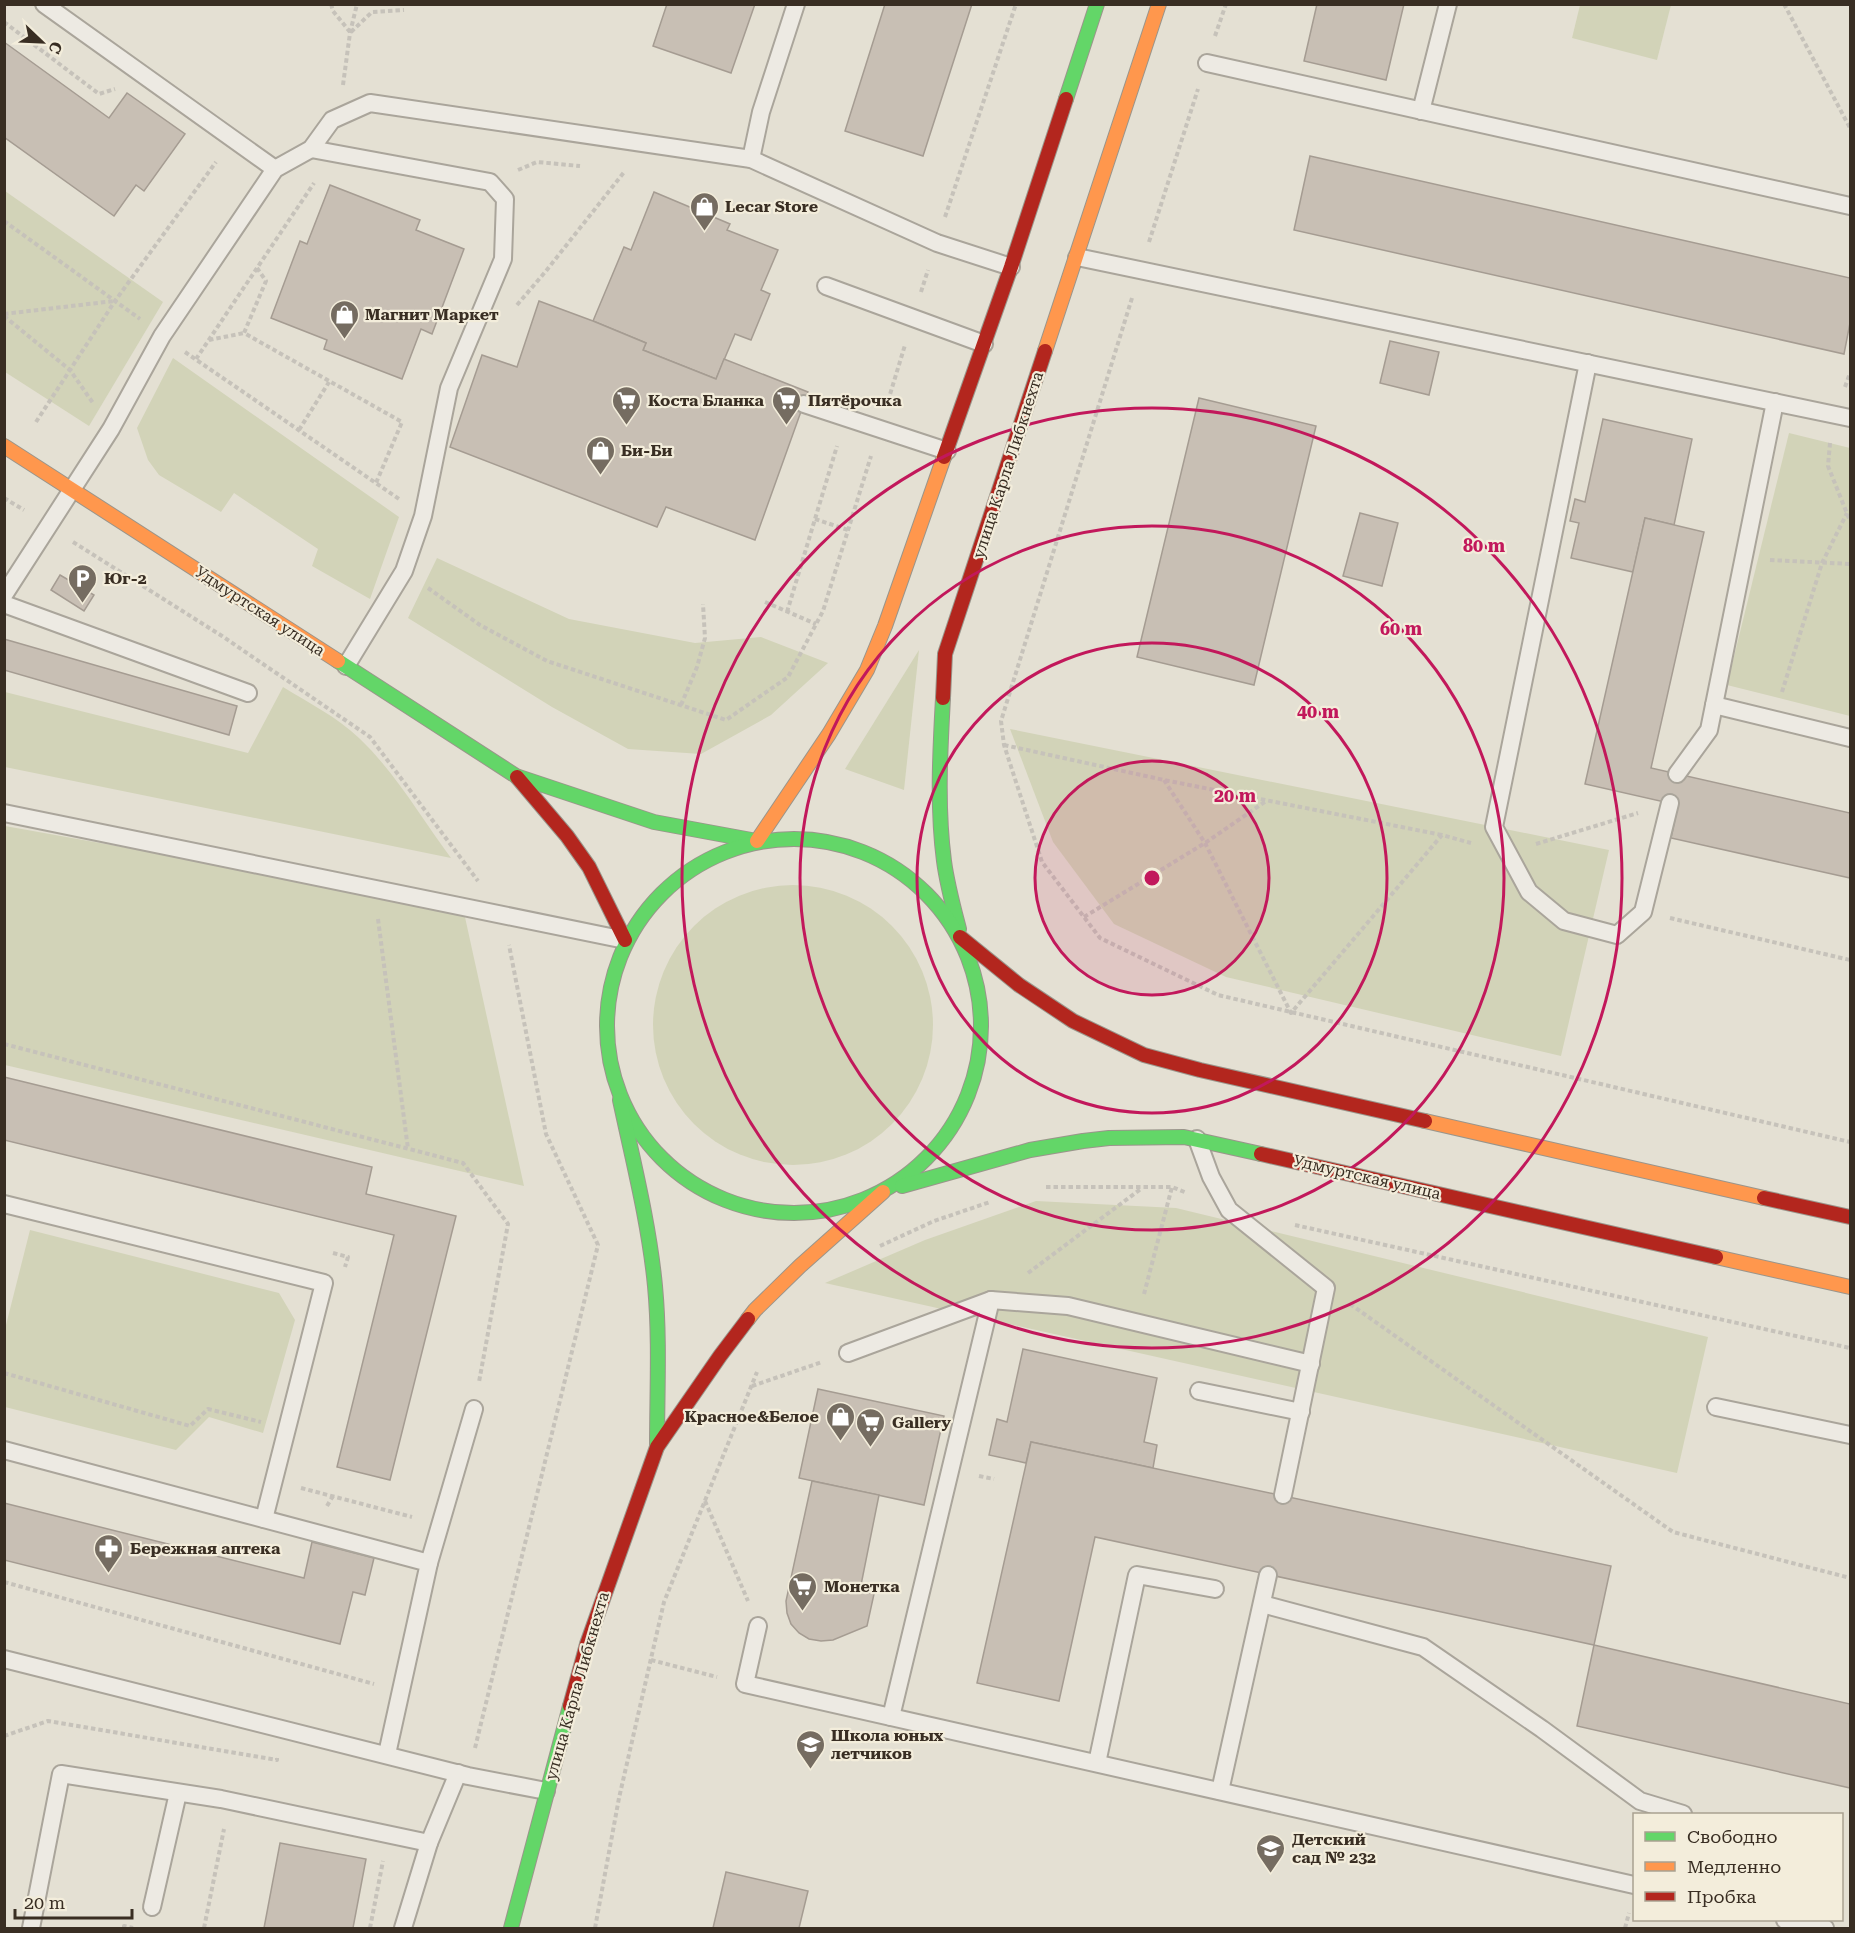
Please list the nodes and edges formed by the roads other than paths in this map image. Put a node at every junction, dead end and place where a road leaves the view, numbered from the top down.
1 (44, 4) edge
2 (796, 4) edge
3 (1097, 4) edge
4 (1159, 4) edge
5 (1448, 4) edge
6 (1207, 63) road end
7 (1421, 111) junction
8 (311, 149) junction
9 (751, 159) junction
10 (275, 169) junction
11 (1851, 206) edge
12 (1077, 257) junction
13 (1011, 267) junction
14 (826, 286) dead end
15 (984, 344) junction
16 (1588, 363) junction
17 (1775, 402) junction
18 (804, 404) dead end
19 (1851, 418) edge
20 (10, 450) edge
21 (946, 452) junction
22 (71, 489) junction
23 (4, 595) edge
24 (4, 604) edge
25 (346, 666) junction
26 (248, 693) dead end
27 (1713, 705) junction
28 (1851, 738) edge
29 (1677, 774) dead end
30 (516, 776) junction
31 (1670, 803) road end
32 (4, 813) edge
33 (757, 841) junction
34 (960, 937) junction
35 (625, 940) junction
36 (620, 1100) junction
37 (1197, 1138) junction
38 (883, 1192) junction
39 (4, 1204) edge
40 (1851, 1216) edge
41 (1851, 1287) edge
42 (991, 1300) junction
43 (848, 1353) road end
44 (1311, 1364) junction
45 (1199, 1391) dead end
46 (1716, 1407) dead end
47 (474, 1409) road end
48 (1301, 1412) junction
49 (1851, 1435) edge
50 (657, 1447) junction
51 (4, 1450) edge
52 (1283, 1495) dead end
53 (264, 1519) junction
54 (429, 1563) junction
55 (1269, 1575) dead end
56 (1215, 1589) dead end
57 (1262, 1604) junction
58 (758, 1626) road end
59 (4, 1659) edge
60 (891, 1717) junction
61 (387, 1754) junction
62 (1097, 1763) junction
63 (463, 1774) junction
64 (546, 1791) junction
65 (1220, 1791) junction
66 (177, 1793) junction
67 (1677, 1813) edge
68 (429, 1843) junction
69 (1633, 1886) edge
70 (152, 1907) dead end
71 (1789, 1921) edge
72 (31, 1929) edge
73 (403, 1929) edge
74 (511, 1929) edge
75 (1825, 1929) edge

1 - 10 lane
2 - 9 lane
3 - 13 main road
4 - 12 main road, улица Карла Либкнехта
5 - 7 lane
6 - 7 lane
7 - 11 lane
8 - 9 lane
8 - 10 lane
8 - 25 lane
9 - 13 lane
10 - 22 lane
12 - 16 lane
12 - 34 main road, улица Карла Либкнехта
13 - 15 main road
14 - 15 lane
15 - 21 main road
16 - 17 lane
16 - 31 lane
17 - 19 lane
17 - 27 lane
18 - 21 lane
20 - 22 main road, Удмуртская улица
21 - 33 main road
22 - 23 lane
22 - 25 main road, Удмуртская улица
24 - 26 lane
25 - 30 main road, Удмуртская улица
27 - 28 lane
27 - 29 lane
30 - 33 main road, Удмуртская улица
30 - 35 main road, Удмуртская улица
32 - 35 lane
33 - 34 main road
33 - 35 main road
34 - 38 main road
34 - 40 main road
35 - 36 main road
36 - 38 main road, Удмуртская улица
36 - 50 main road, улица Карла Либкнехта
37 - 38 main road, Удмуртская улица
37 - 41 main road, Удмуртская улица
37 - 44 lane
38 - 50 main road, улица Карла Либкнехта
39 - 53 lane
42 - 43 lane
42 - 44 lane
42 - 60 lane
44 - 48 lane
45 - 48 lane
46 - 49 lane
47 - 54 lane
48 - 52 lane
50 - 64 main road, улица Карла Либкнехта
51 - 53 lane
53 - 54 lane
54 - 61 lane
55 - 57 lane
56 - 62 lane
57 - 65 lane
57 - 67 lane
58 - 60 lane
59 - 61 lane
60 - 62 lane
61 - 63 lane
62 - 65 lane
63 - 64 lane
63 - 68 lane
64 - 74 main road, улица Карла Либкнехта
65 - 69 lane
66 - 68 lane
66 - 70 lane
66 - 72 lane
68 - 73 lane
71 - 75 lane

